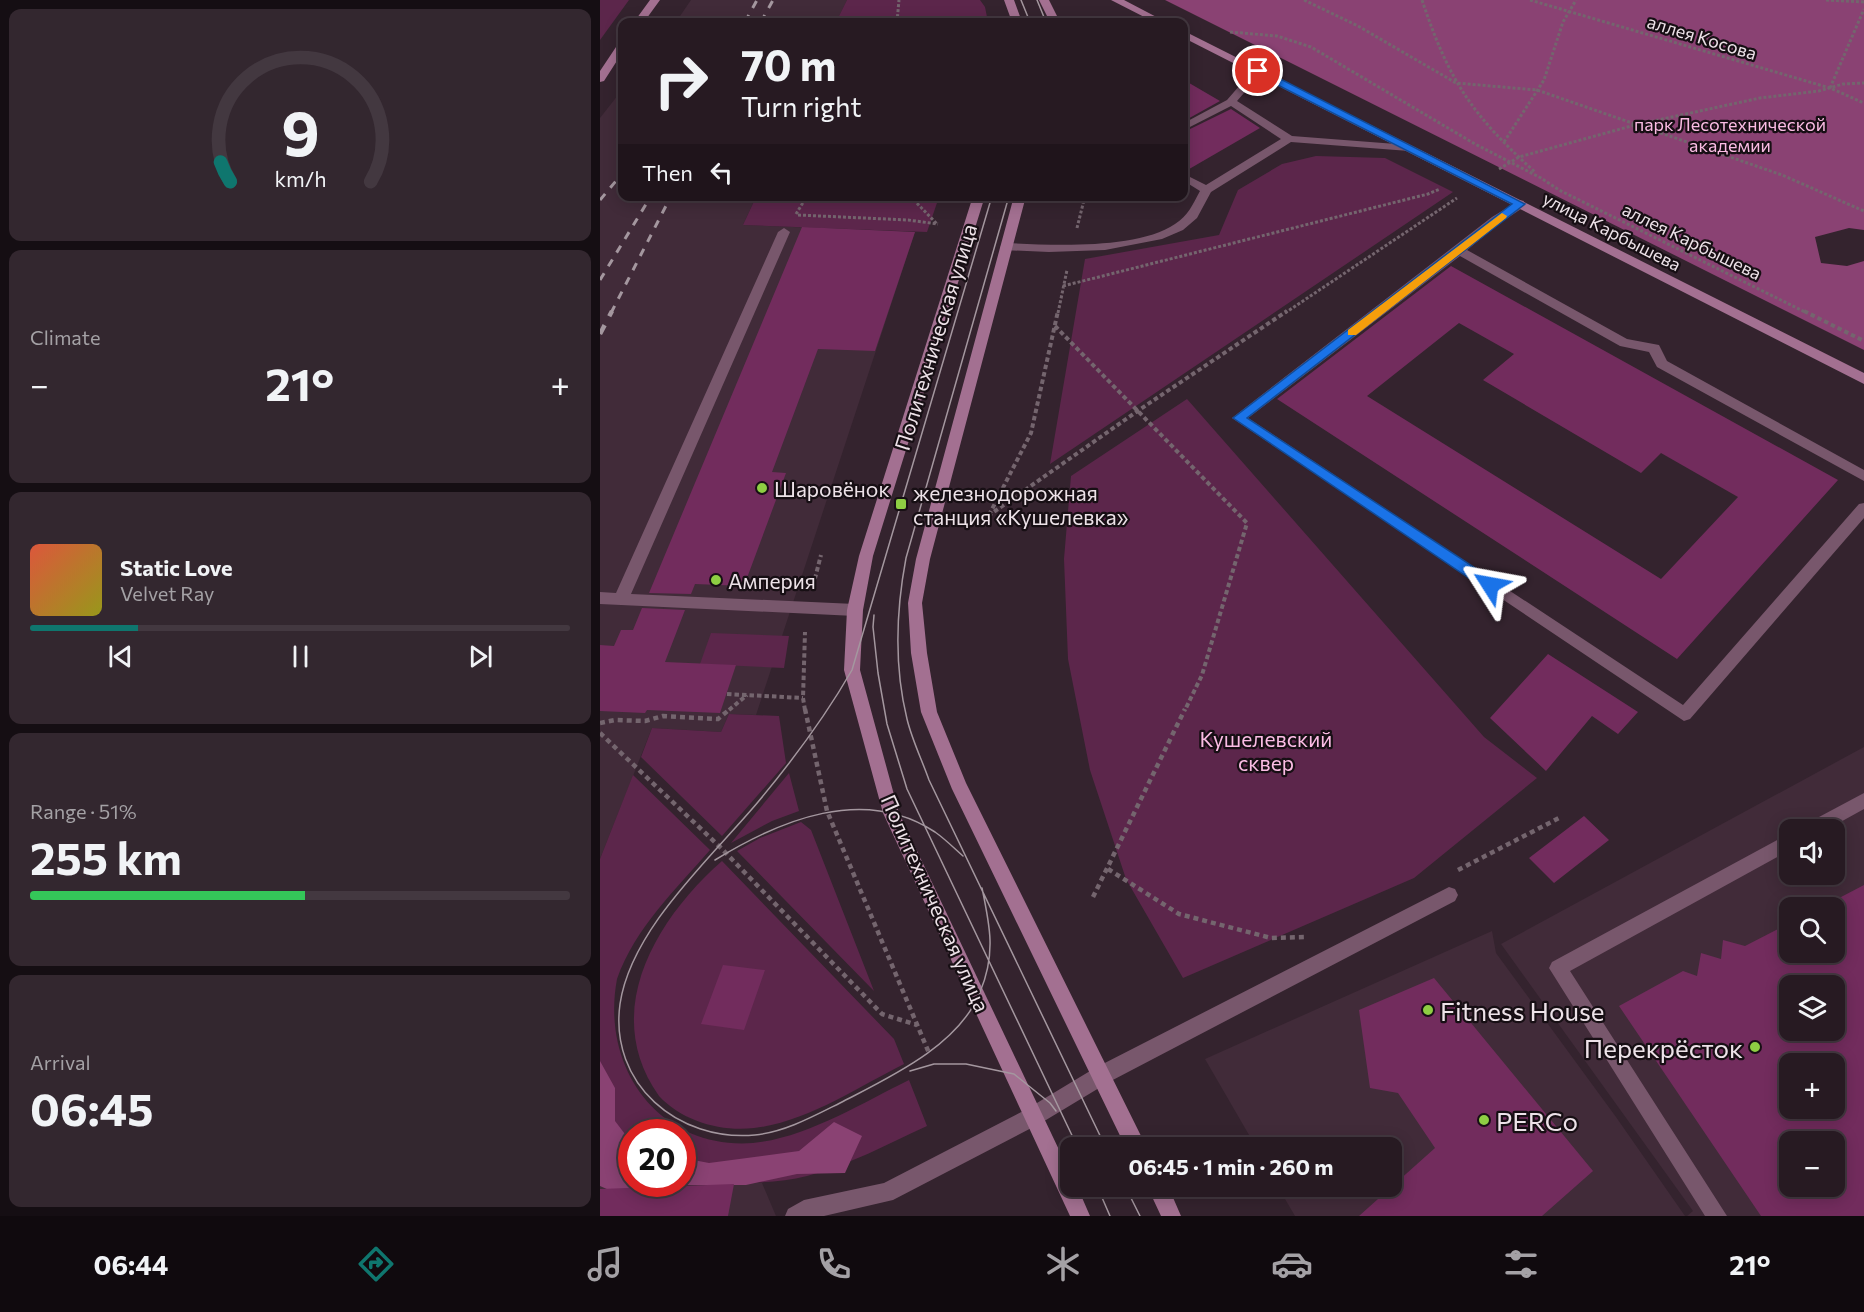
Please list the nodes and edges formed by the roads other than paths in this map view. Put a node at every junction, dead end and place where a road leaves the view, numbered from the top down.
1 (655, 0) edge
2 (1010, 0) edge
3 (1044, 0) edge
4 (1116, 0) edge
5 (642, 18) edge
6 (1016, 18) edge
7 (1053, 18) edge
8 (1153, 18) edge
9 (1188, 36) edge
10 (618, 52) edge
11 (1258, 71) junction
12 (600, 79) edge
13 (1231, 102) junction
14 (1188, 125) edge
15 (1289, 139) junction
16 (1409, 148) junction
17 (1188, 179) edge
18 (1206, 190) junction
19 (977, 201) edge
20 (1019, 201) edge
21 (1520, 204) junction
22 (784, 232) dead end
23 (1006, 247) junction
24 (1459, 251) junction
25 (1864, 379) edge
26 (1864, 476) edge
27 (1864, 508) edge
28 (600, 598) edge
29 (621, 599) junction
30 (855, 610) junction
31 (1864, 800) edge
32 (1830, 819) edge
33 (1779, 847) edge
34 (1449, 895) dead end
35 (1102, 1075) junction
36 (1034, 1116) junction
37 (1132, 1137) edge
38 (1162, 1197) edge
39 (795, 1216) edge
40 (1080, 1216) edge
41 (1171, 1216) edge
42 (1717, 1216) edge

1 - 5 main road
2 - 6 main road
3 - 7 main road
4 - 8 main road
9 - 11 main road, улица Карбышева
10 - 12 main road
11 - 13 lane
11 - 16 main road, улица Карбышева
13 - 14 lane
13 - 15 lane
15 - 16 lane
15 - 18 lane
16 - 21 main road, улица Карбышева
17 - 18 lane
18 - 23 lane
19 - 30 main road, Политехническая улица
20 - 23 main road, Политехническая улица
21 - 24 lane
21 - 25 main road, улица Карбышева
22 - 29 lane
23 - 35 main road, Политехническая улица
24 - 26 lane
24 - 27 lane
28 - 29 lane
29 - 30 lane
30 - 36 main road, Политехническая улица
31 - 32 lane
33 - 42 lane
34 - 35 lane
35 - 36 lane
35 - 37 main road, Политехническая улица
36 - 39 lane
36 - 40 main road, Политехническая улица
38 - 41 main road

